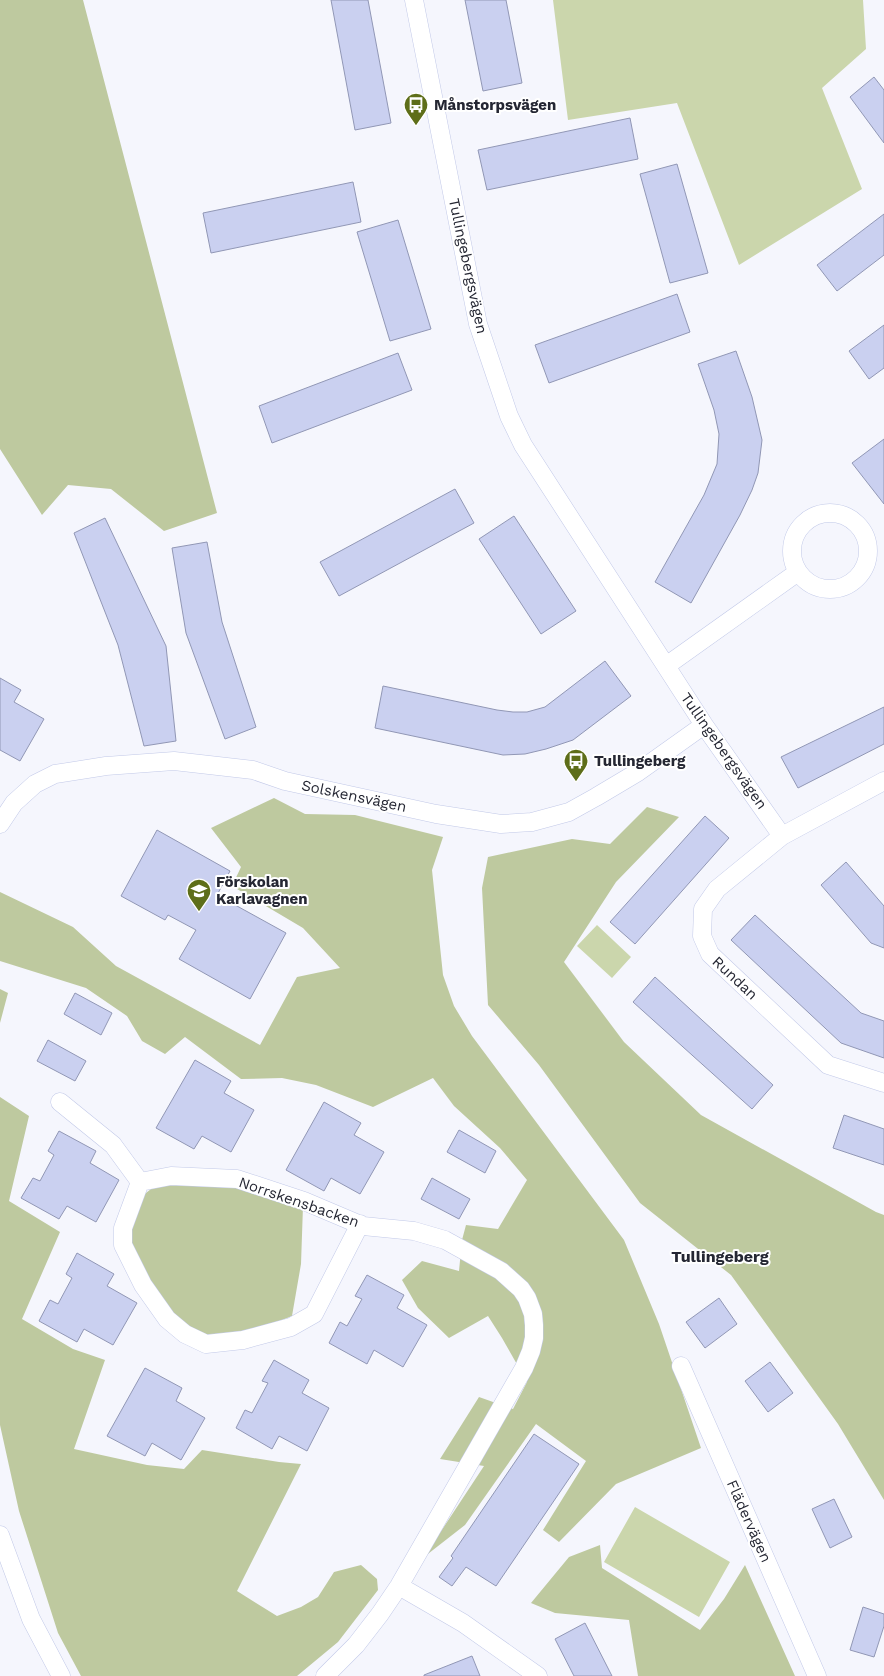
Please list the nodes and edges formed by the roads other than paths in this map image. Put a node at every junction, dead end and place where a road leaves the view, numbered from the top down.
1 (414, 0) edge
2 (798, 572) junction
3 (666, 666) junction
4 (704, 725) junction
5 (884, 781) edge
6 (0, 824) edge
7 (782, 836) junction
8 (884, 1083) edge
9 (60, 1102) dead end
10 (140, 1182) junction
11 (360, 1224) junction
12 (680, 1366) dead end
13 (0, 1535) edge
14 (399, 1586) junction
15 (61, 1676) edge
16 (325, 1676) edge
17 (538, 1676) edge
18 (818, 1676) edge

1 - 3 street, Tullingebergsvägen
2 - 2 street
2 - 3 street
3 - 4 street, Tullingebergsvägen
4 - 6 street, Solskensvägen
4 - 7 street, Tullingebergsvägen
5 - 7 street, Rundan
7 - 8 street, Rundan
9 - 10 street
10 - 11 street, Norrskensbacken
10 - 11 street
11 - 14 street, Norrskensbacken
12 - 18 street, Flädervägen
13 - 15 street
14 - 16 street, Norrskensbacken
14 - 17 street

